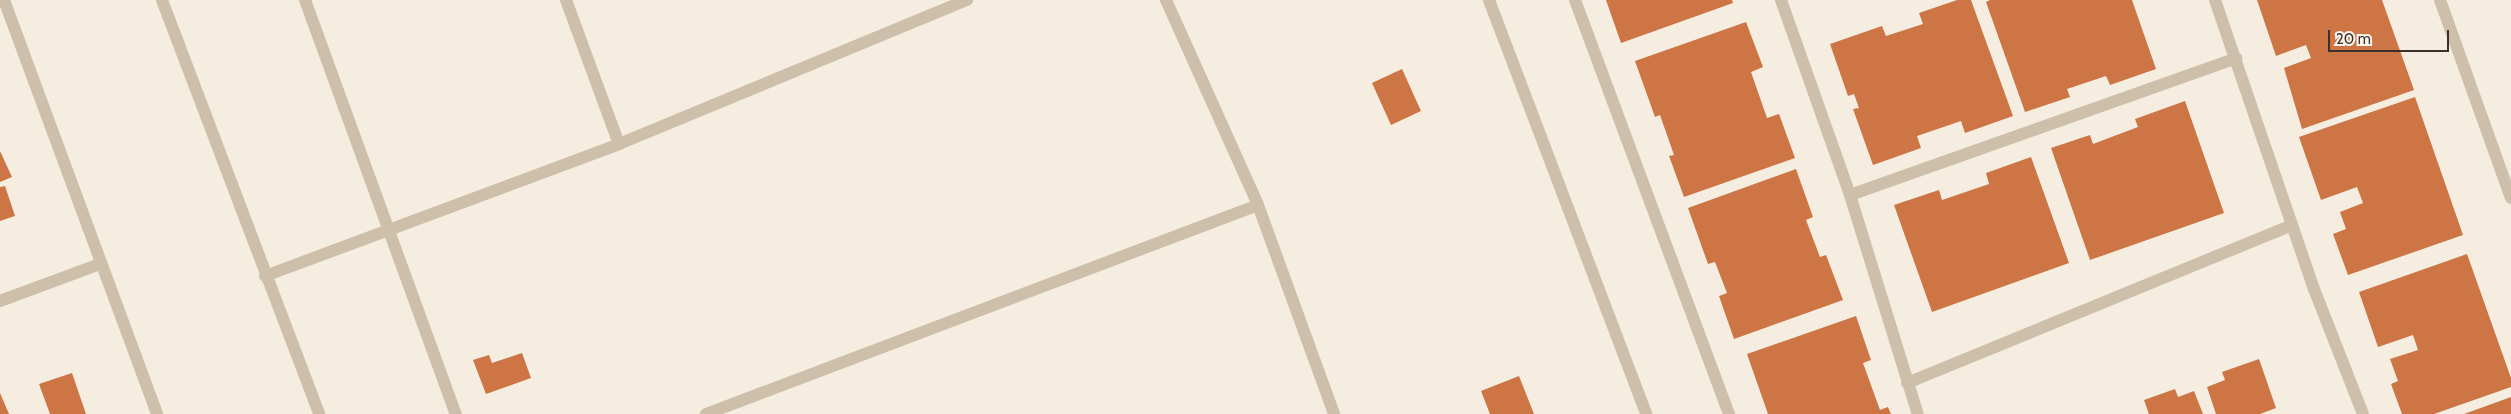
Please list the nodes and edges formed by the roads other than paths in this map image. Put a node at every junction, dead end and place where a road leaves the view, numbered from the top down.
1 (4, 0) edge
2 (162, 0) edge
3 (305, 0) edge
4 (566, 0) edge
5 (967, 0) edge
6 (1166, 0) edge
7 (1489, 0) edge
8 (1575, 0) edge
9 (2215, 0) edge
10 (2440, 0) edge
11 (1785, 1) edge
12 (2236, 58) junction
13 (619, 144) junction
14 (1850, 195) junction
15 (2511, 198) edge
16 (1258, 205) junction
17 (2292, 225) junction
18 (388, 231) junction
19 (100, 264) junction
20 (265, 276) junction
21 (0, 301) edge
22 (1907, 383) junction
23 (158, 414) edge
24 (319, 414) edge
25 (456, 414) edge
26 (706, 414) edge
27 (1334, 414) edge
28 (1646, 414) edge
29 (1729, 414) edge
30 (1918, 414) edge
31 (2363, 414) edge

1 - 19 street
2 - 20 street
3 - 18 street
4 - 13 street
5 - 13 street
6 - 16 street
7 - 28 street
8 - 29 street
9 - 12 street
10 - 15 street
11 - 14 street
12 - 14 street
12 - 17 street
13 - 18 street
14 - 22 street
16 - 26 street
16 - 27 street
17 - 22 street
17 - 31 street
18 - 20 street
18 - 25 street
19 - 21 street
19 - 23 street
20 - 24 street
22 - 30 street

